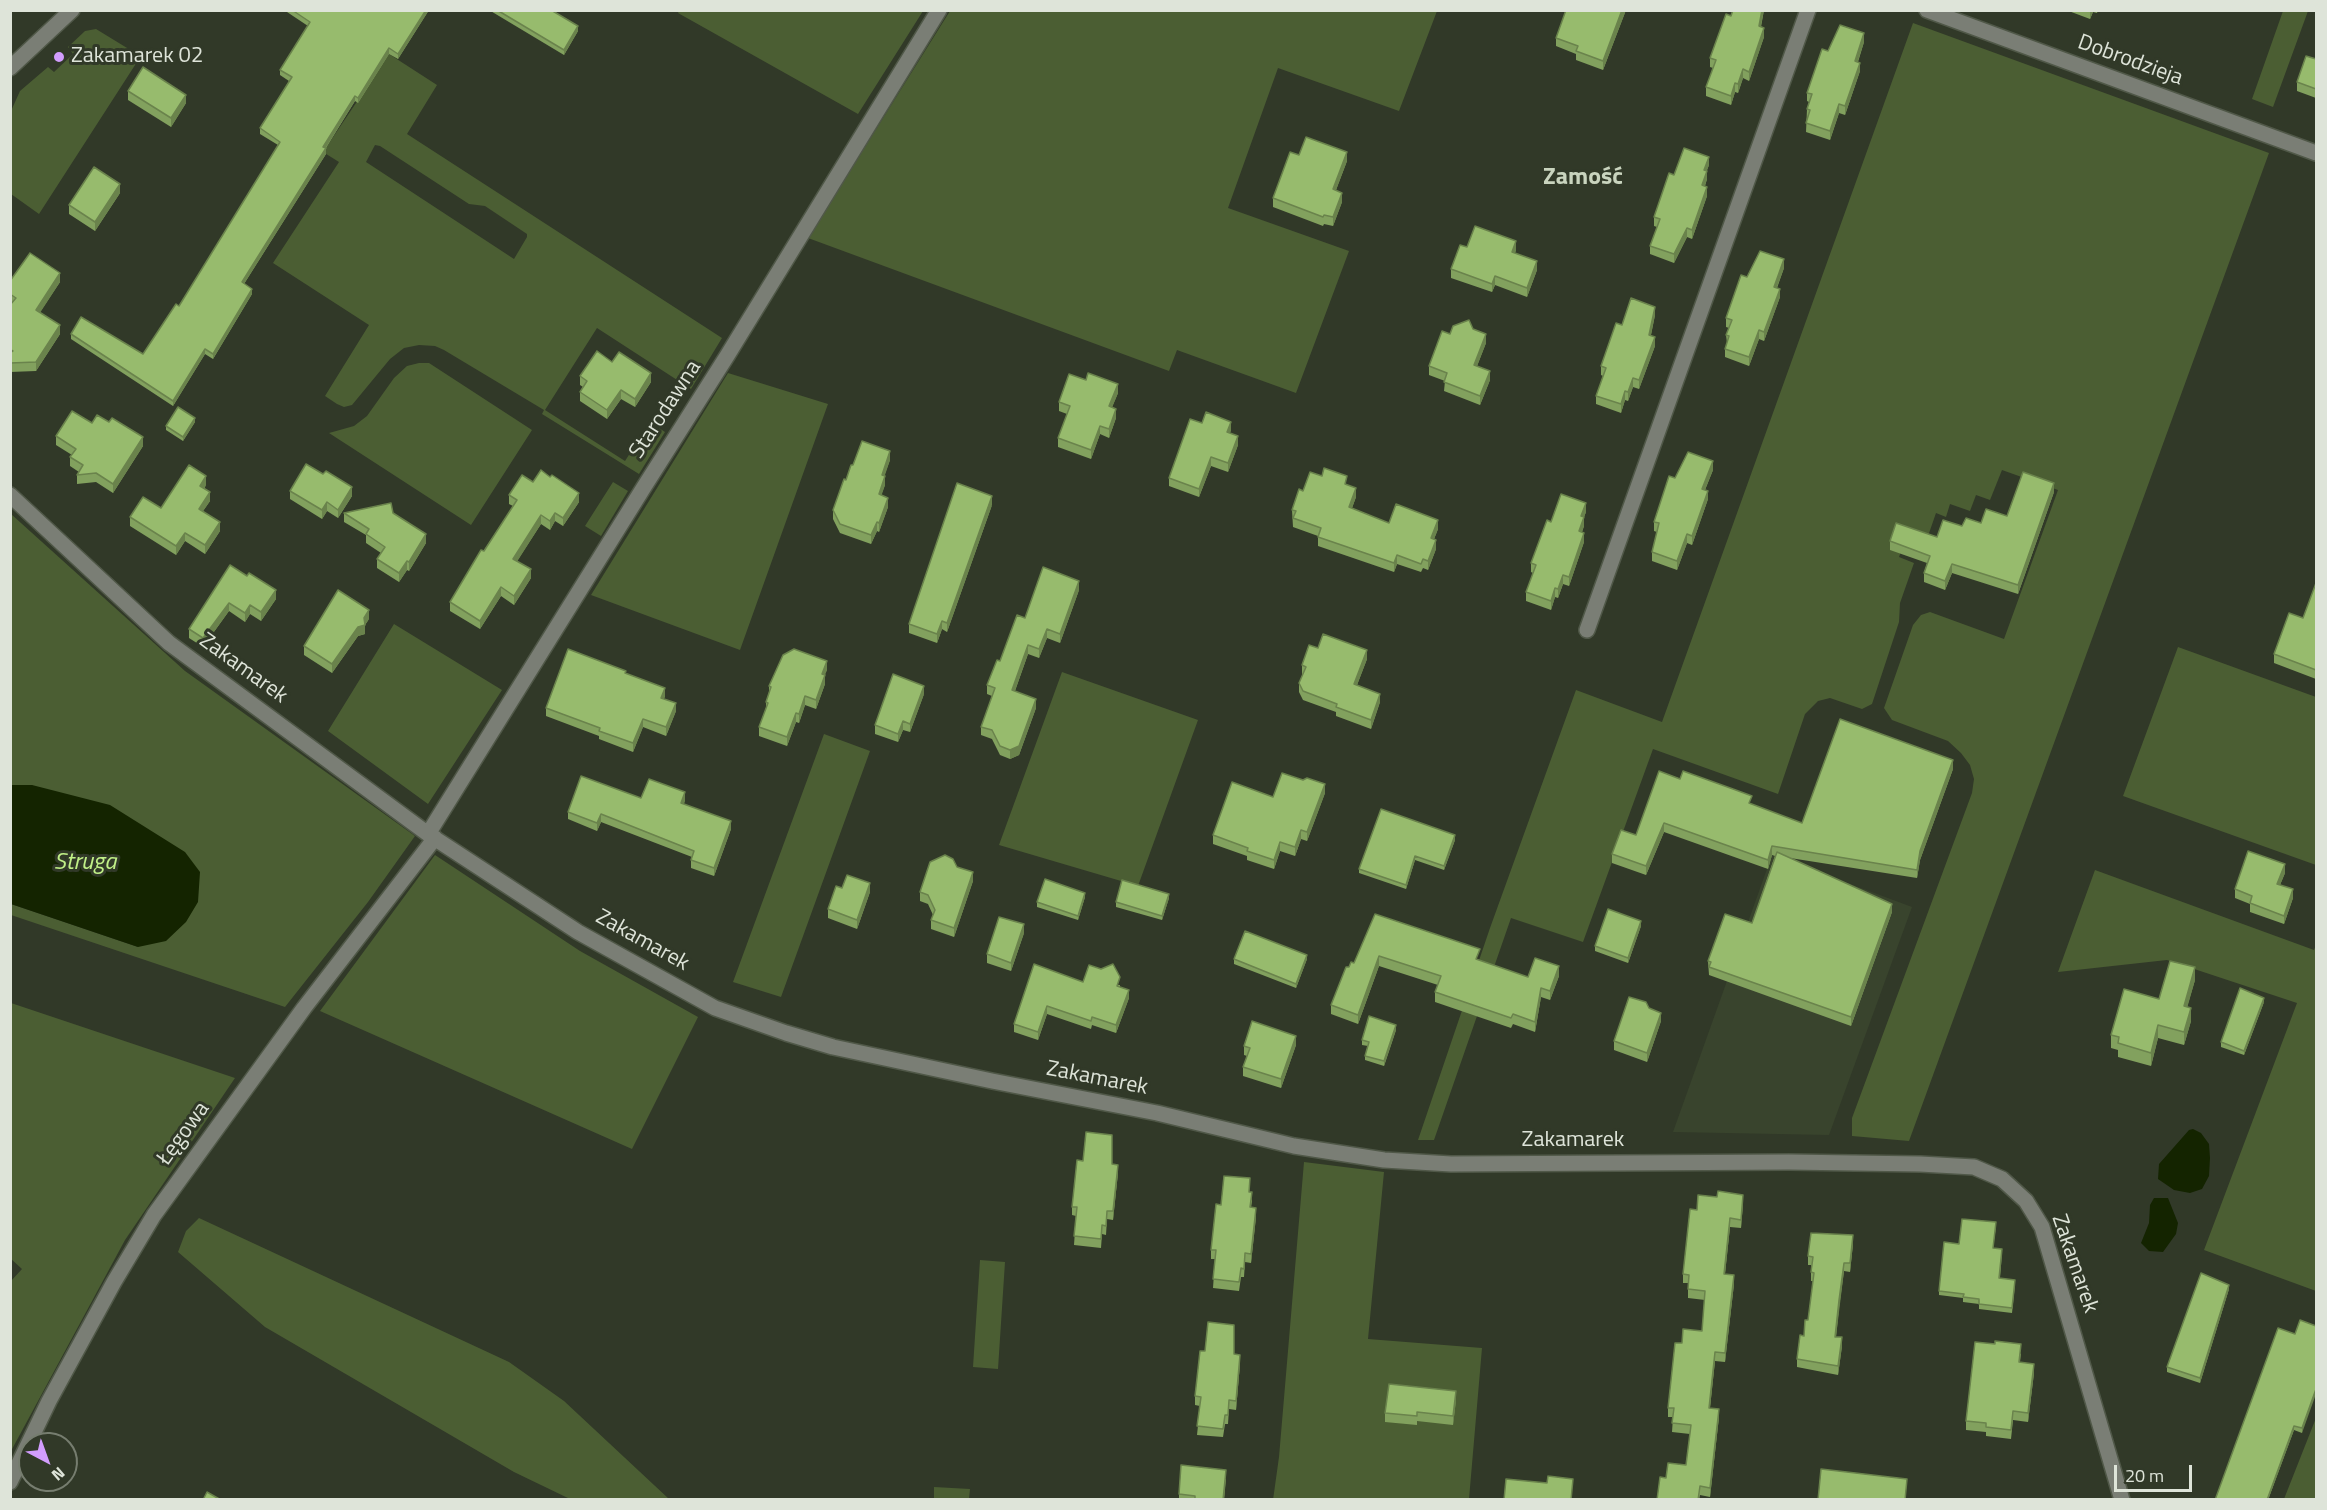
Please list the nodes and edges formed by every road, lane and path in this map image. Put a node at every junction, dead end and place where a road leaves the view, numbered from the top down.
1 (72, 10) edge
2 (939, 10) edge
3 (1808, 10) edge
4 (1927, 10) edge
5 (10, 68) edge
6 (2316, 153) edge
7 (10, 495) edge
8 (1587, 630) dead end
9 (431, 836) junction
10 (10, 1482) edge
11 (2122, 1500) edge

1 - 5 street
2 - 9 street, Starodawna
3 - 8 street
4 - 6 street, Dobrodzieja
7 - 9 street, Zakamarek
9 - 10 street, Łęgowa
9 - 11 street, Zakamarek

